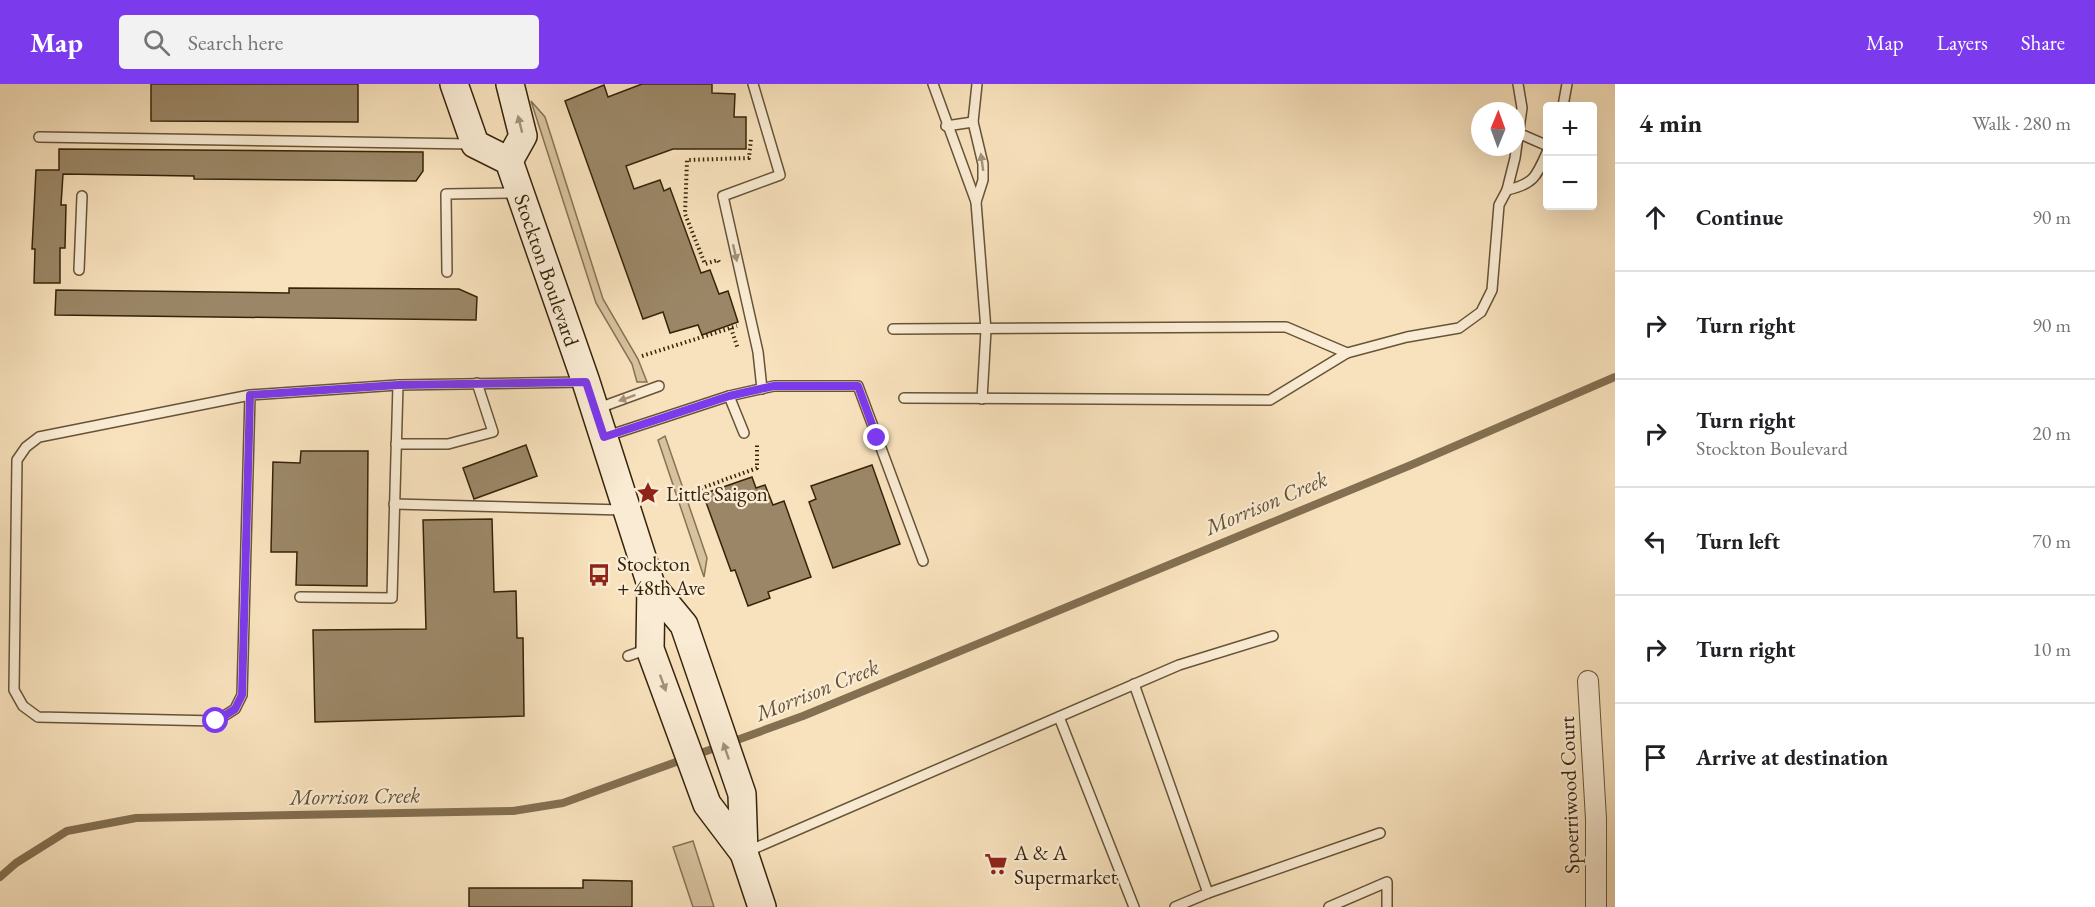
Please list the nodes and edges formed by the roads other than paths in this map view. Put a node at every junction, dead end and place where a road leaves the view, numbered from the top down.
1 (454, 84) edge
2 (510, 84) edge
3 (753, 84) edge
4 (933, 84) edge
5 (977, 84) edge
6 (1518, 84) edge
7 (1567, 84) edge
8 (1521, 102) edge
9 (1564, 102) edge
10 (973, 122) junction
11 (946, 126) junction
12 (1525, 136) edge
13 (39, 137) dead end
14 (475, 144) junction
15 (1543, 146) edge
16 (1514, 156) edge
17 (1545, 156) edge
18 (509, 161) junction
19 (1507, 190) junction
20 (520, 193) junction
21 (82, 196) dead end
22 (976, 202) junction
23 (80, 270) dead end
24 (447, 272) dead end
25 (893, 329) dead end
26 (986, 330) junction
27 (1347, 353) junction
28 (586, 382) junction
29 (477, 384) junction
30 (398, 385) junction
31 (659, 386) dead end
32 (762, 389) junction
33 (250, 395) junction
34 (729, 396) junction
35 (904, 398) dead end
36 (982, 399) junction
37 (595, 410) junction
38 (744, 433) dead end
39 (604, 437) junction
40 (396, 444) junction
41 (394, 504) junction
42 (626, 510) junction
43 (923, 561) dead end
44 (651, 585) junction
45 (300, 597) dead end
46 (1273, 636) dead end
47 (1588, 681) dead end
48 (1134, 684) junction
49 (1059, 717) junction
50 (1380, 833) dead end
51 (744, 853) junction
52 (1208, 893) junction
53 (762, 907) edge
54 (1134, 907) edge
55 (1175, 907) edge
56 (1329, 907) edge
57 (1387, 907) edge
58 (1596, 907) edge

1 - 14 main road
18 -> 2 main road
3 -> 32 lane
4 - 11 lane
5 - 10 lane
6 - 8 lane
7 - 9 lane
10 - 11 lane
22 -> 10 lane
11 - 22 lane
12 - 15 lane
13 - 14 lane
14 - 18 main road
16 - 19 lane
17 - 19 lane
18 - 20 main road, Stockton Boulevard
19 - 27 lane
20 - 24 lane
20 - 28 main road, Stockton Boulevard
21 - 23 lane
22 - 26 lane
25 - 26 lane
26 - 27 lane
26 - 36 lane
27 - 36 lane
28 - 29 lane
28 - 37 main road, Stockton Boulevard
29 - 30 lane
29 - 40 lane
30 - 33 lane
30 - 40 lane
31 -> 37 lane
32 - 34 lane
32 - 43 lane
33 - 33 lane
34 - 38 lane
34 - 39 lane
35 - 36 lane
37 - 39 main road, Stockton Boulevard
39 - 42 main road, Stockton Boulevard
40 - 41 lane
41 - 42 lane
41 - 45 lane
42 - 44 main road, Stockton Boulevard
51 -> 44 main road, Stockton Boulevard
44 -> 51 main road, Stockton Boulevard
46 - 48 lane
47 - 58 street, Spoerriwood Court
48 - 49 lane
48 - 52 lane
49 - 51 lane
49 - 54 lane
50 - 52 lane
51 - 53 main road, Stockton Boulevard
52 - 55 lane
56 - 57 lane

